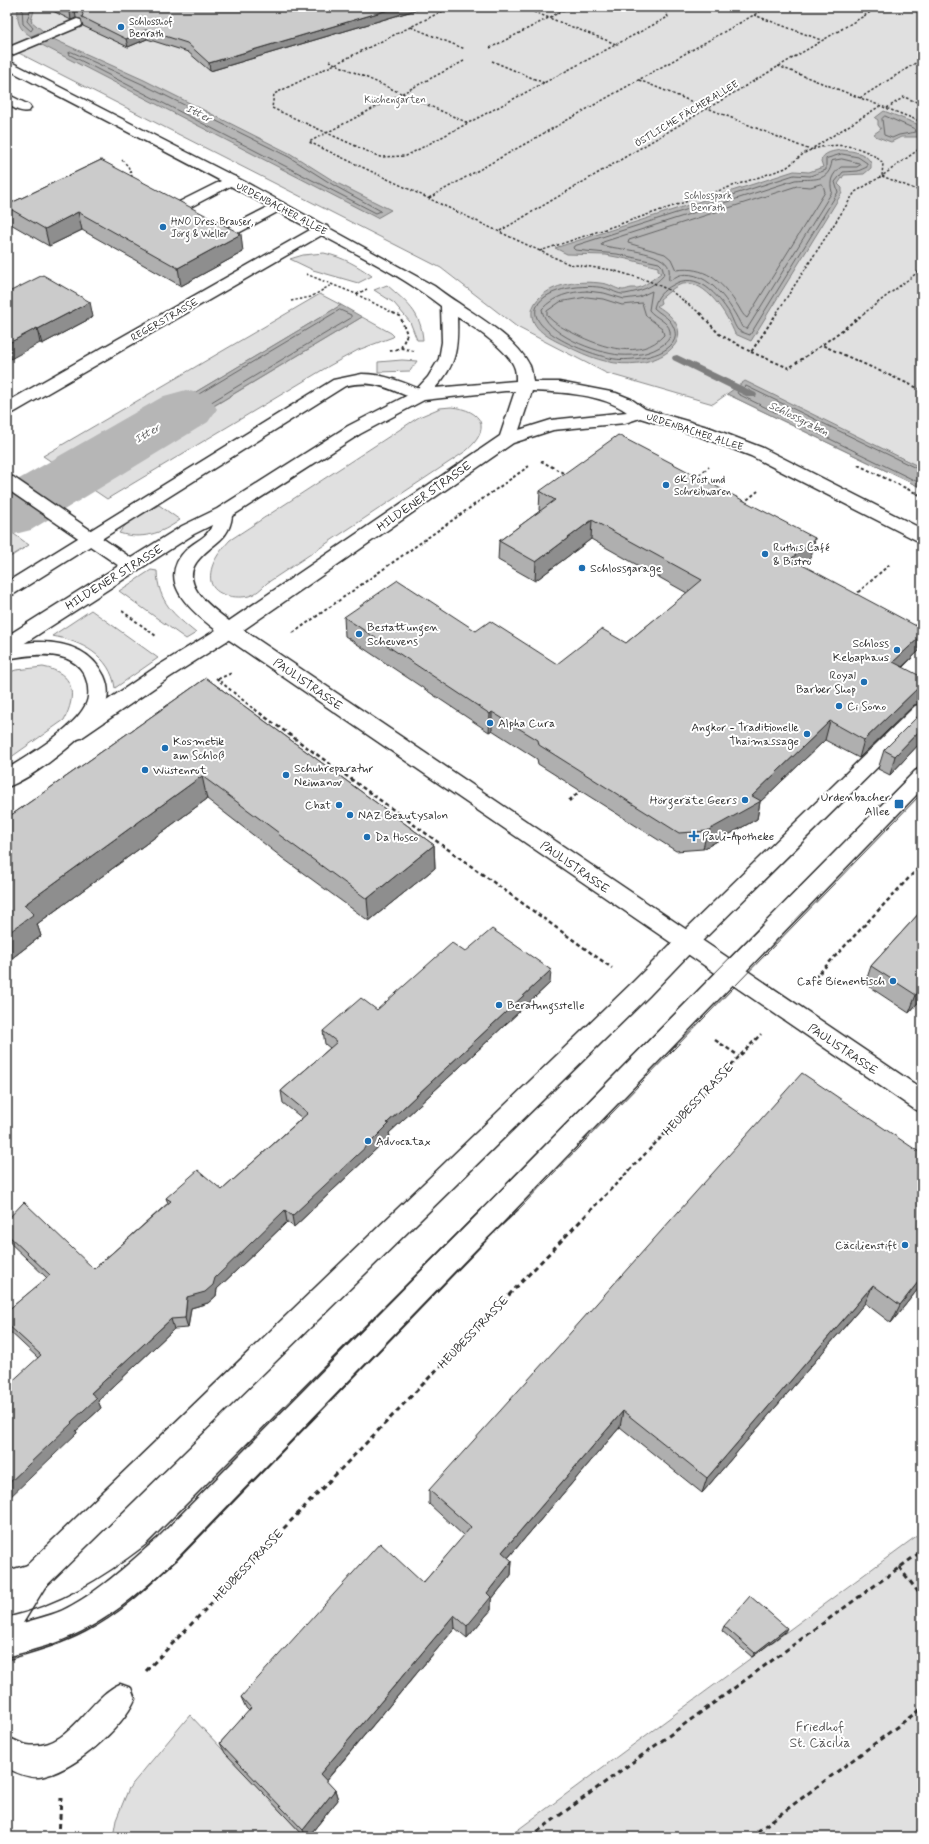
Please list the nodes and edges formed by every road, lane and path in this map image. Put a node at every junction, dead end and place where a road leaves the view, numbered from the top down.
1 (451, 7) edge
2 (521, 7) edge
3 (570, 7) edge
4 (664, 7) edge
5 (768, 7) edge
6 (879, 7) edge
7 (754, 15) junction
8 (549, 18) junction
9 (77, 23) edge
10 (411, 27) junction
11 (822, 41) junction
12 (617, 44) junction
13 (490, 48) dead end
14 (464, 49) dead end
15 (11, 52) edge
16 (922, 59) edge
17 (464, 61) dead end
18 (492, 61) dead end
19 (329, 62) dead end
20 (7, 64) edge
21 (335, 64) junction
22 (778, 66) junction
23 (639, 80) junction
24 (544, 83) junction
25 (402, 94) junction
26 (7, 98) edge
27 (859, 98) junction
28 (922, 104) edge
29 (880, 106) junction
30 (24, 108) dead end
31 (708, 108) junction
32 (887, 108) junction
33 (922, 122) edge
34 (468, 124) junction
35 (326, 132) junction
36 (922, 147) edge
37 (810, 150) junction
38 (117, 158) dead end
39 (882, 176) junction
40 (231, 180) junction
41 (922, 192) edge
42 (428, 198) junction
43 (278, 206) junction
44 (176, 209) joint
45 (322, 229) junction
46 (500, 231) junction
47 (226, 234) edge
48 (540, 250) junction
49 (922, 269) edge
50 (303, 272) dead end
51 (331, 285) junction
52 (291, 301) dead end
53 (449, 305) junction
54 (822, 345) junction
55 (401, 348) dead end
56 (751, 352) junction
57 (525, 386) junction
58 (922, 390) edge
59 (420, 396) junction
60 (7, 409) edge
61 (640, 413) junction
62 (507, 439) junction
63 (544, 456) dead end
64 (532, 464) dead end
65 (709, 467) dead end
66 (569, 476) edge
67 (694, 479) edge
68 (7, 481) edge
69 (758, 491) dead end
70 (740, 504) edge
71 (223, 514) junction
72 (83, 534) junction
73 (922, 536) edge
74 (890, 564) dead end
75 (131, 566) junction
76 (7, 590) edge
77 (849, 600) edge
78 (118, 608) dead end
79 (229, 630) junction
80 (288, 637) dead end
81 (161, 639) dead end
82 (7, 645) edge
83 (7, 652) edge
84 (239, 671) dead end
85 (217, 679) junction
86 (211, 684) edge
87 (922, 711) edge
88 (71, 735) junction
89 (922, 776) edge
90 (7, 779) edge
91 (587, 786) edge
92 (569, 801) dead end
93 (922, 864) edge
94 (686, 943) junction
95 (731, 973) junction
96 (641, 989) junction
97 (785, 1010) junction
98 (710, 1037) dead end
99 (739, 1056) junction
100 (922, 1102) edge
101 (922, 1551) edge
102 (899, 1567) junction
103 (35, 1577) junction
104 (7, 1585) edge
105 (922, 1597) edge
106 (7, 1621) edge
107 (7, 1642) edge
108 (120, 1698) joint
109 (922, 1708) edge
110 (7, 1752) edge
111 (530, 1837) edge
112 (750, 1837) edge

1 - 10 path
2 - 8 path
3 - 8 path
4 - 12 path
5 - 7 path
6 - 11 path, ÖSTLICHE FÄCHERALLEE
7 - 11 path
7 - 23 path
8 - 12 path
8 - 13 path
9 - 15 main road
10 - 14 path
10 - 21 path
11 - 22 path, ÖSTLICHE FÄCHERALLEE
12 - 24 path
16 - 27 path
17 - 25 path
18 - 24 path
19 - 21 path
20 - 40 main road, URDENBACHER ALLEE
21 - 25 path
21 - 35 path
22 - 27 path
22 - 31 path, ÖSTLICHE FÄCHERALLEE
23 - 31 path
23 - 42 path
24 - 34 path
25 - 34 path
25 - 35 path
26 - 30 main road
27 - 29 path
28 - 32 path
29 - 32 path
29 - 37 path
31 - 37 path
31 - 46 path, ÖSTLICHE FÄCHERALLEE
32 - 33 path
34 - 35 path
35 - 42 path
36 - 39 path
37 - 39 path
37 - 48 path
38 - 44 path
39 - 41 path
39 - 56 path
40 - 43 main road, URDENBACHER ALLEE
40 - 44 main road
42 - 46 path
43 - 45 main road, URDENBACHER ALLEE
43 - 47 main road
45 - 53 main road, URDENBACHER ALLEE
45 - 60 main road, REGERSTRASSE
46 - 48 path
48 - 56 path
49 - 54 path
50 - 51 path
51 - 52 path
51 - 55 path
53 - 57 main road, URDENBACHER ALLEE
53 - 59 main road, HILDENER STRASSE
54 - 56 path
54 - 58 path
57 - 59 main road, URDENBACHER ALLEE
57 - 61 main road, URDENBACHER ALLEE
57 - 62 main road, URDENBACHER ALLEE
59 - 71 main road, HILDENER STRASSE
59 - 72 main road
61 - 62 main road, HILDENER STRASSE
61 - 73 main road, URDENBACHER ALLEE
62 - 79 main road, HILDENER STRASSE
63 - 66 path
64 - 80 path
65 - 67 path
68 - 72 main road
69 - 70 path
71 - 75 main road, HILDENER STRASSE
71 - 79 main road
72 - 75 main road
72 - 76 main road
74 - 77 path
75 - 82 main road, HILDENER STRASSE
78 - 81 path
79 - 88 main road, HILDENER STRASSE
79 - 94 main road, PAULISTRASSE
83 - 88 main road, HILDENER STRASSE
84 - 85 path
85 - 86 path
85 - 96 path
87 - 94 main road
88 - 90 main road, HILDENER STRASSE
89 - 95 main road
91 - 92 path
93 - 97 path, HEUBESSTRASSE
94 - 95 main road, PAULISTRASSE
94 - 96 main road
95 - 97 main road, PAULISTRASSE
95 - 107 main road
96 - 103 main road
97 - 99 path, HEUBESSTRASSE
97 - 100 main road, PAULISTRASSE
98 - 99 path
99 - 108 path, HEUBESSTRASSE
101 - 102 path
102 - 105 path
102 - 111 path
103 - 104 main road
103 - 106 main road
108 - 110 main road
109 - 112 path

